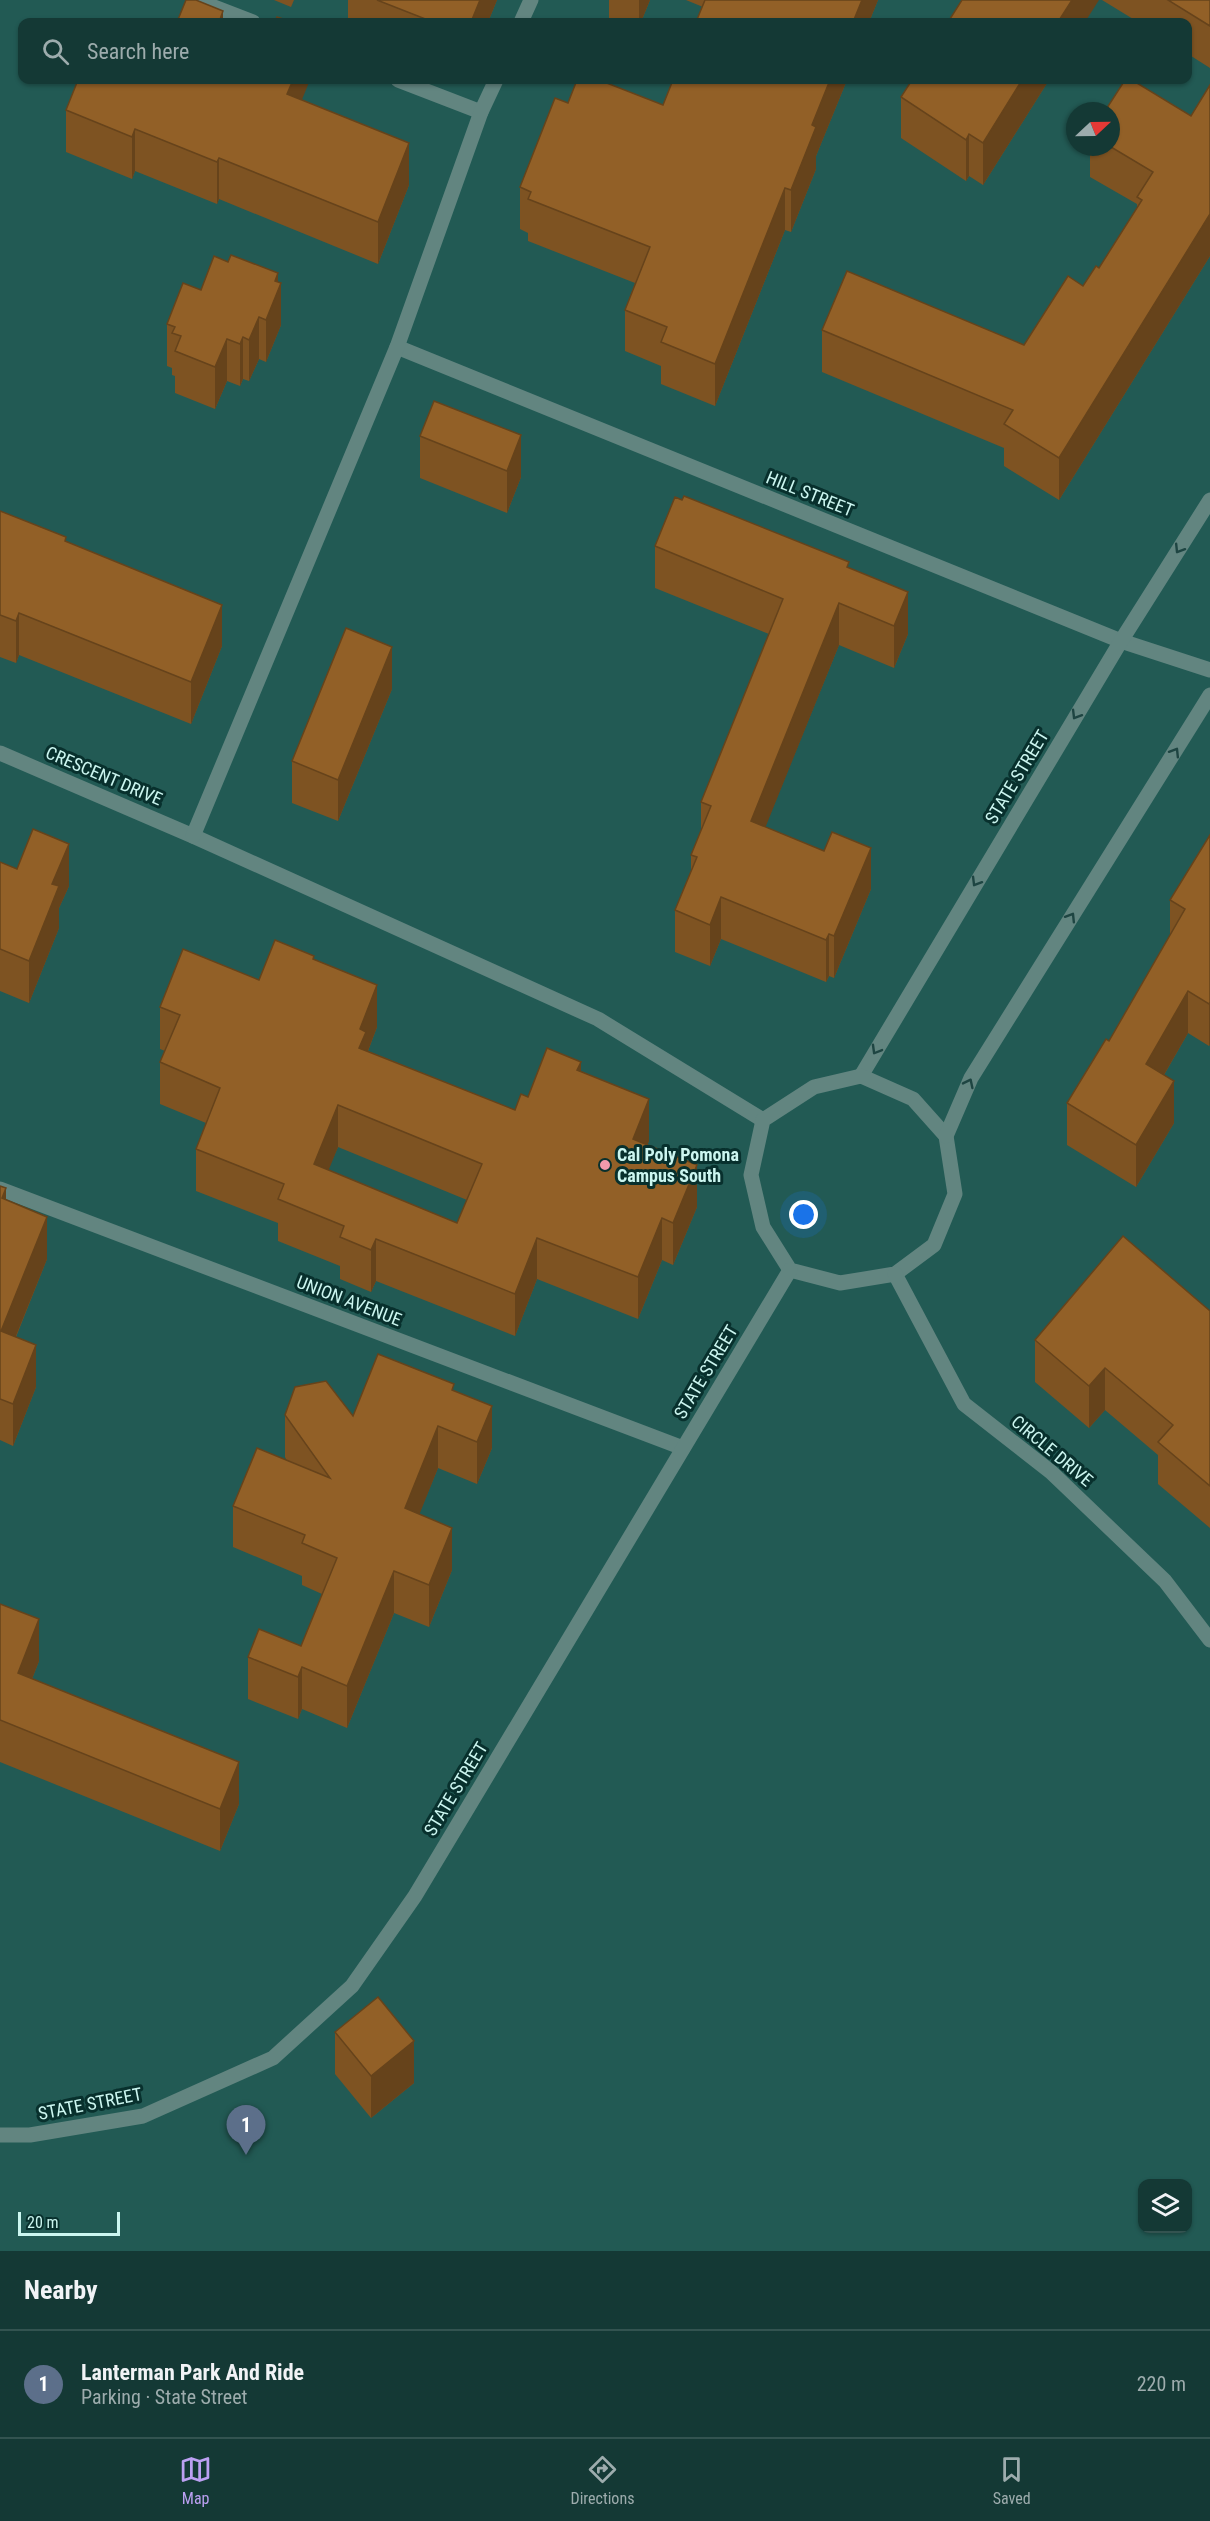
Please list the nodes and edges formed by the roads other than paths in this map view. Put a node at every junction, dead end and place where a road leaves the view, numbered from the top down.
1 (196, 0) edge
2 (531, 0) edge
3 (243, 18) edge
4 (523, 18) edge
5 (408, 84) edge
6 (494, 84) edge
7 (481, 112) junction
8 (397, 347) junction
9 (1210, 500) edge
10 (1121, 641) junction
11 (1210, 670) edge
12 (1210, 695) edge
13 (0, 753) edge
14 (193, 836) junction
15 (861, 1076) junction
16 (763, 1120) junction
17 (945, 1136) junction
18 (0, 1189) edge
19 (790, 1270) junction
20 (895, 1274) junction
21 (683, 1448) junction
22 (1210, 1640) edge
23 (0, 2134) edge

1 - 3 street
2 - 4 street
5 - 7 street
6 - 7 street
7 - 8 street
8 - 10 street, HILL STREET
8 - 14 street
9 -> 10 street, STATE STREET
10 - 11 street, HILL STREET
10 -> 15 street, STATE STREET
17 -> 12 street
13 - 14 street, CRESCENT DRIVE
14 - 16 street, CRESCENT DRIVE
15 - 16 street
15 - 17 street
16 - 19 street
17 - 20 street
18 - 21 street, UNION AVENUE
19 - 20 street
19 - 21 street, STATE STREET
20 - 22 street, CIRCLE DRIVE
21 - 23 street, STATE STREET

